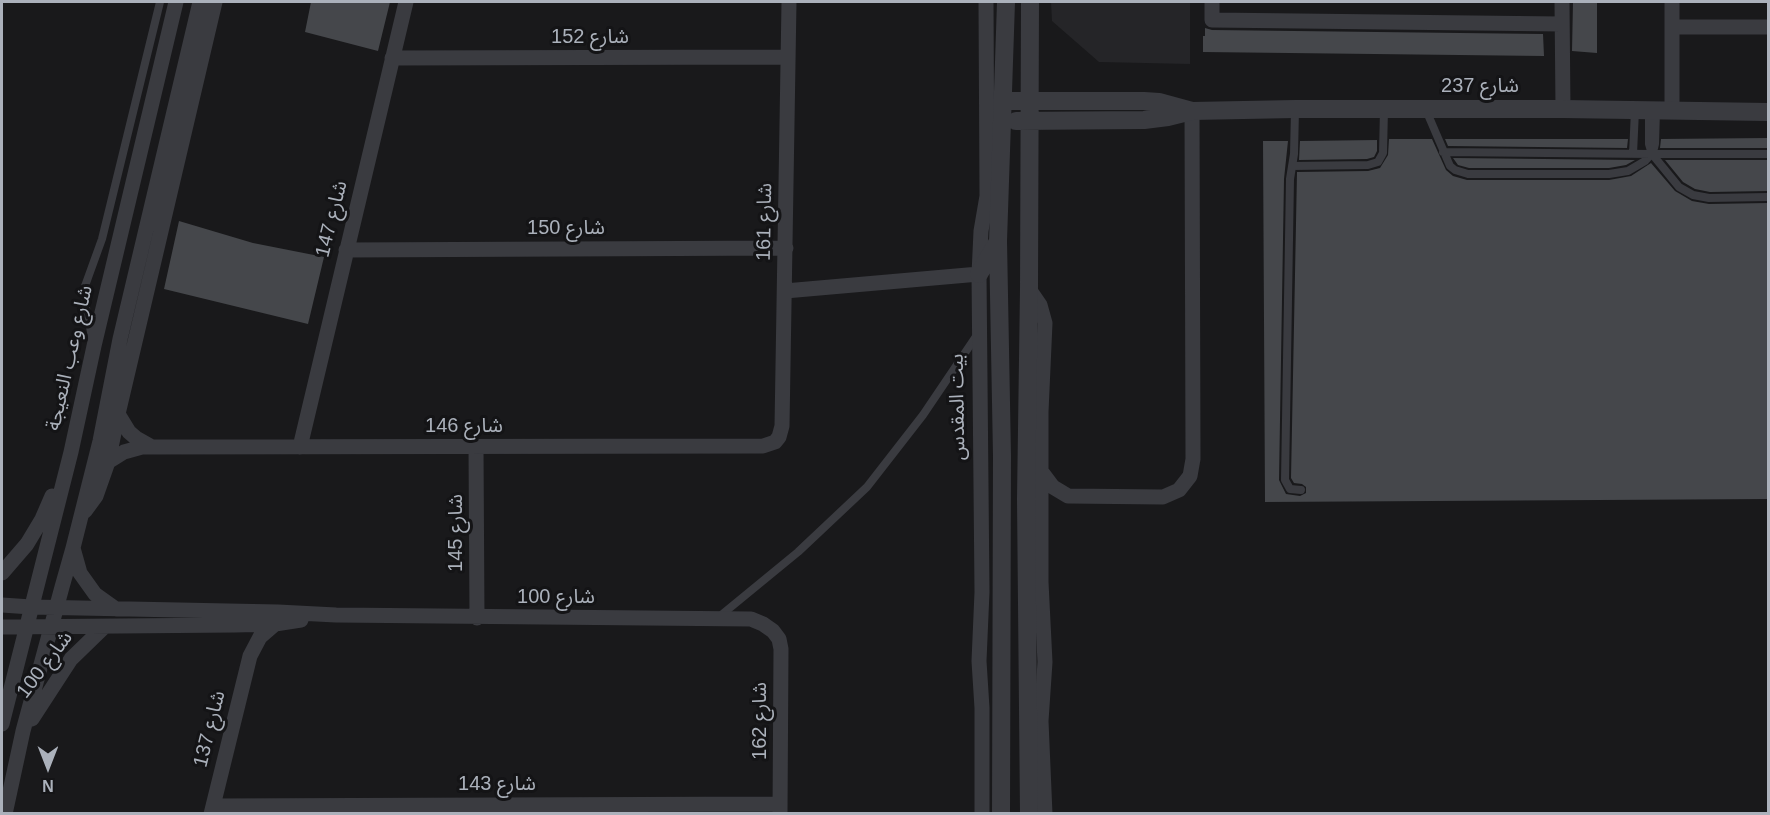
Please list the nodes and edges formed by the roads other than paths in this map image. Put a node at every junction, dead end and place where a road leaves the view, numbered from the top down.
1 (160, 2) edge
2 (176, 2) edge
3 (200, 2) edge
4 (215, 2) edge
5 (406, 2) edge
6 (789, 2) edge
7 (986, 2) edge
8 (1006, 2) edge
9 (1030, 2) edge
10 (1212, 2) edge
11 (1562, 2) edge
12 (1672, 2) edge
13 (1562, 24) junction
14 (1672, 27) junction
15 (1768, 27) edge
16 (788, 57) junction
17 (392, 58) junction
18 (1029, 100) junction
19 (1002, 101) junction
20 (1295, 109) junction
21 (1384, 109) junction
22 (1425, 109) junction
23 (1563, 109) junction
24 (1653, 110) junction
25 (1192, 111) junction
26 (1768, 112) edge
27 (1002, 121) junction
28 (1028, 121) junction
29 (1443, 152) junction
30 (1633, 154) junction
31 (1652, 154) junction
32 (1768, 154) edge
33 (1292, 166) junction
34 (1768, 197) edge
35 (998, 241) junction
36 (786, 248) junction
37 (346, 250) junction
38 (979, 274) junction
39 (1029, 289) junction
40 (786, 291) junction
41 (980, 331) junction
42 (94, 346) junction
43 (118, 414) junction
44 (775, 442) joint
45 (152, 447) junction
46 (300, 447) junction
47 (476, 447) junction
48 (71, 452) junction
49 (108, 462) junction
50 (1041, 471) junction
51 (1300, 490) dead end
52 (1068, 496) junction
53 (80, 515) junction
54 (1041, 518) junction
55 (74, 548) junction
56 (2, 573) edge
57 (2, 605) edge
58 (31, 607) junction
59 (56, 607) junction
60 (116, 609) junction
61 (336, 615) junction
62 (477, 618) junction
63 (716, 619) junction
64 (275, 624) junction
65 (235, 625) junction
66 (26, 626) junction
67 (2, 627) edge
68 (51, 627) junction
69 (104, 627) junction
70 (773, 631) joint
71 (250, 656) junction
72 (2, 718) edge
73 (23, 732) junction
74 (9, 796) junction
75 (780, 809) edge
76 (212, 810) edge
77 (5, 813) edge
78 (13, 813) edge
79 (982, 813) edge
80 (1001, 813) edge
81 (1029, 813) edge
82 (1045, 813) edge

1 - 42 lane
2 - 42 street, شارع وعب النعيجة
3 - 53 street
4 - 43 street
5 - 17 street, شارع 147
6 - 16 street, شارع 161
7 - 38 street, بيت المقدس
8 - 19 street
9 - 18 street
10 - 13 street
11 - 13 street
12 - 14 street
13 - 23 street
14 - 15 street
14 - 24 street
16 - 17 street, شارع 152
16 - 36 street, شارع 161
17 - 37 street, شارع 147
18 - 19 street, شارع 237
18 - 25 street, شارع 237
18 - 28 street
19 - 27 street
20 - 21 street, شارع 237
20 - 25 street, شارع 237
20 - 33 lane
21 - 22 street, شارع 237
21 - 33 lane
22 - 23 street, شارع 237
22 - 29 lane
23 - 24 street, شارع 237
24 - 26 street, شارع 237
24 - 30 lane
24 - 31 lane
25 - 28 street, شارع 237
25 - 52 street
27 - 28 street, شارع 237
27 - 35 street
28 - 39 street
29 - 30 lane
29 - 31 lane
30 - 31 lane
31 - 32 lane
31 - 34 lane
33 - 51 lane
35 - 38 street
35 - 80 street
36 - 37 street, شارع 150
36 - 40 street, شارع 161
37 - 46 street, شارع 147
38 - 40 street
38 - 41 street, بيت المقدس
39 - 50 street
39 - 81 street
40 - 44 street, شارع 161
41 - 63 lane
41 - 79 street, بيت المقدس
42 - 48 street, شارع وعب النعيجة
43 - 45 street
43 - 49 street
44 - 47 street, شارع 146
45 - 46 street, شارع 146
45 - 49 street, شارع 146
46 - 47 street, شارع 146
47 - 62 street, شارع 145
48 - 56 street
48 - 58 street, شارع وعب النعيجة
49 - 53 street
50 - 52 street
50 - 54 street
52 - 54 street
53 - 55 street
54 - 82 street
55 - 59 street
55 - 60 street
57 - 58 street, شارع 100
58 - 59 street, شارع 100
58 - 66 street, شارع وعب النعيجة
59 - 60 street, شارع 100
59 - 68 street
60 - 61 street, شارع 100
61 - 62 street, شارع 100
61 - 64 street, شارع 100
62 - 63 street, شارع 100
63 - 70 street, شارع 100
64 - 65 street, شارع 100
64 - 71 street, شارع 137
65 - 69 street, شارع 100
65 - 71 street
66 - 67 street, شارع 100
66 - 68 street, شارع 100
66 - 72 street, شارع وعب النعيجة
68 - 69 street, شارع 100
68 - 73 street
69 - 73 street, شارع 100
70 - 75 street, شارع 162
71 - 76 street, شارع 137
73 - 74 street
74 - 77 street
74 - 78 street
75 - 76 street, شارع 143

